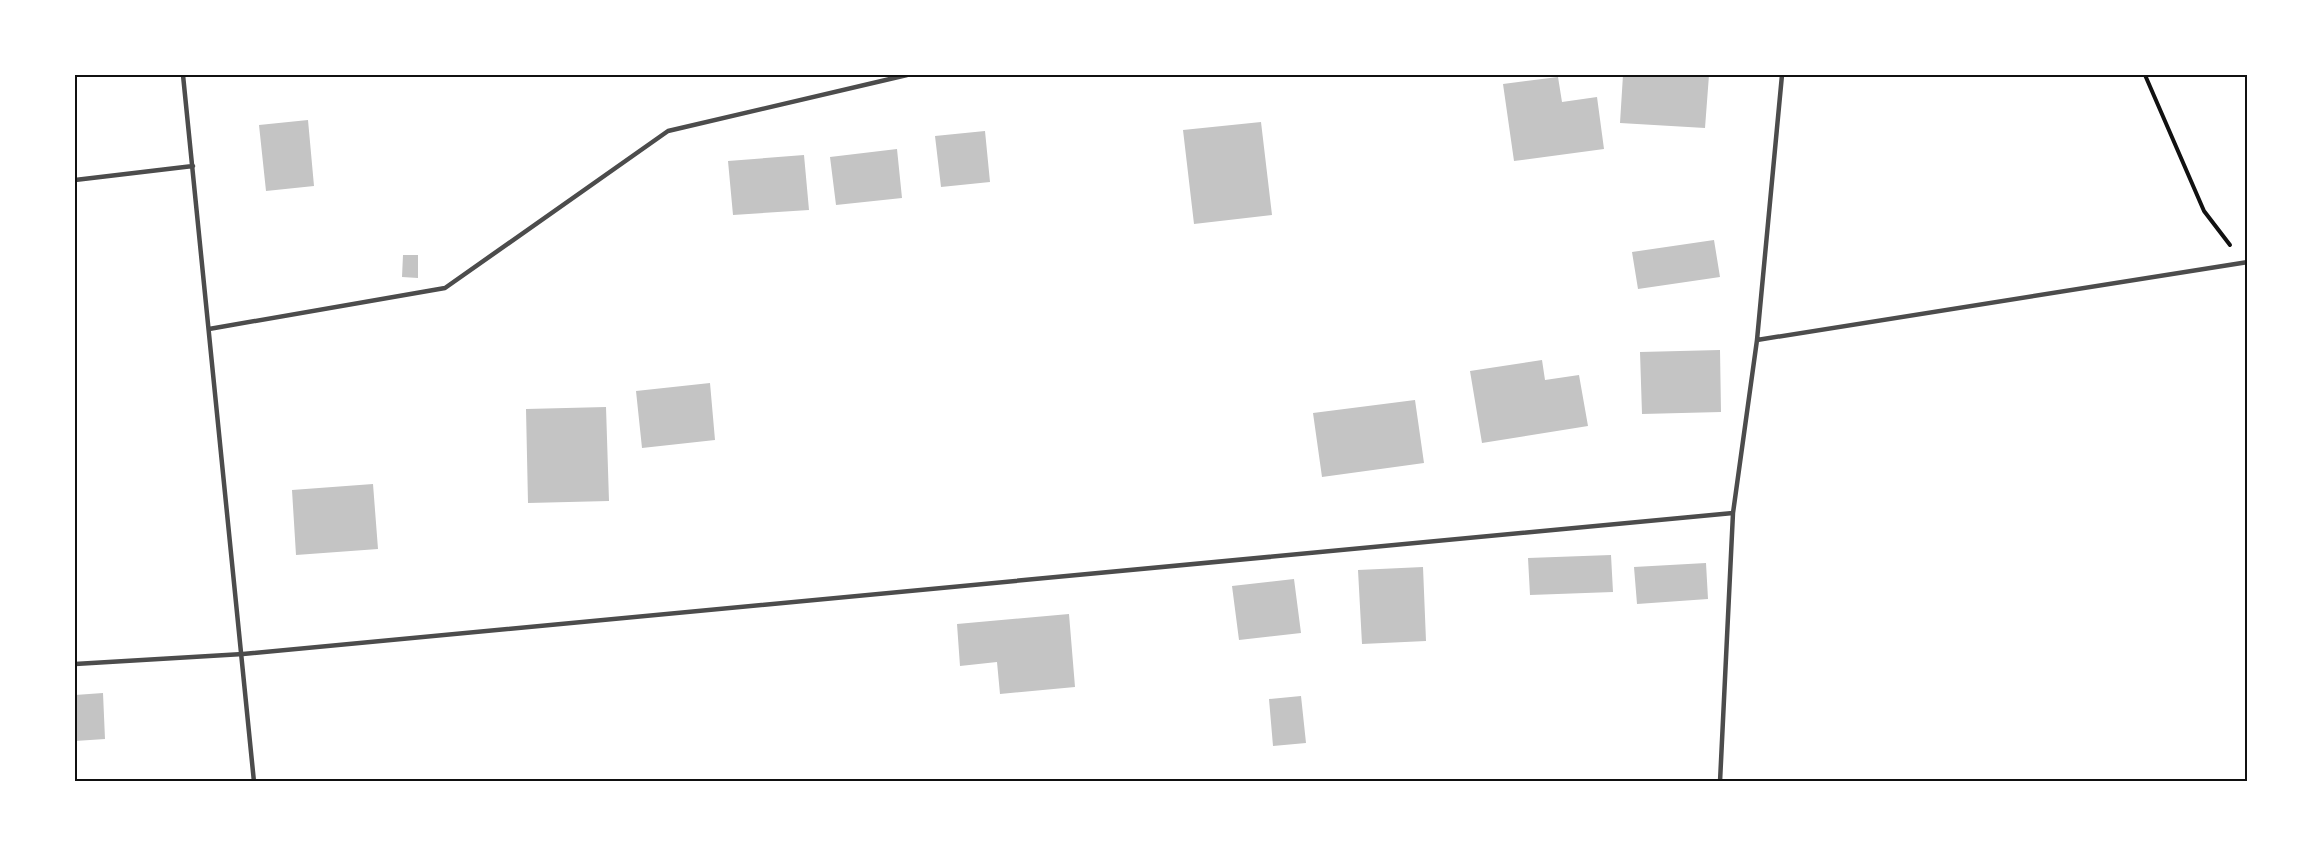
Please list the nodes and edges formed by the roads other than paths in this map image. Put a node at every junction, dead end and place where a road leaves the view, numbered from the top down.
1 (183, 75) edge
2 (907, 75) edge
3 (1782, 75) edge
4 (193, 166) junction
5 (75, 180) edge
6 (2246, 262) edge
7 (209, 329) junction
8 (1757, 339) junction
9 (1733, 513) junction
10 (243, 654) junction
11 (75, 664) edge
12 (254, 782) edge
13 (1720, 782) edge

1 - 4 lane
2 - 7 lane
3 - 8 lane
4 - 5 lane
4 - 7 lane
6 - 8 lane
7 - 10 lane
8 - 9 lane
9 - 10 lane
9 - 13 lane
10 - 11 lane
10 - 12 lane

